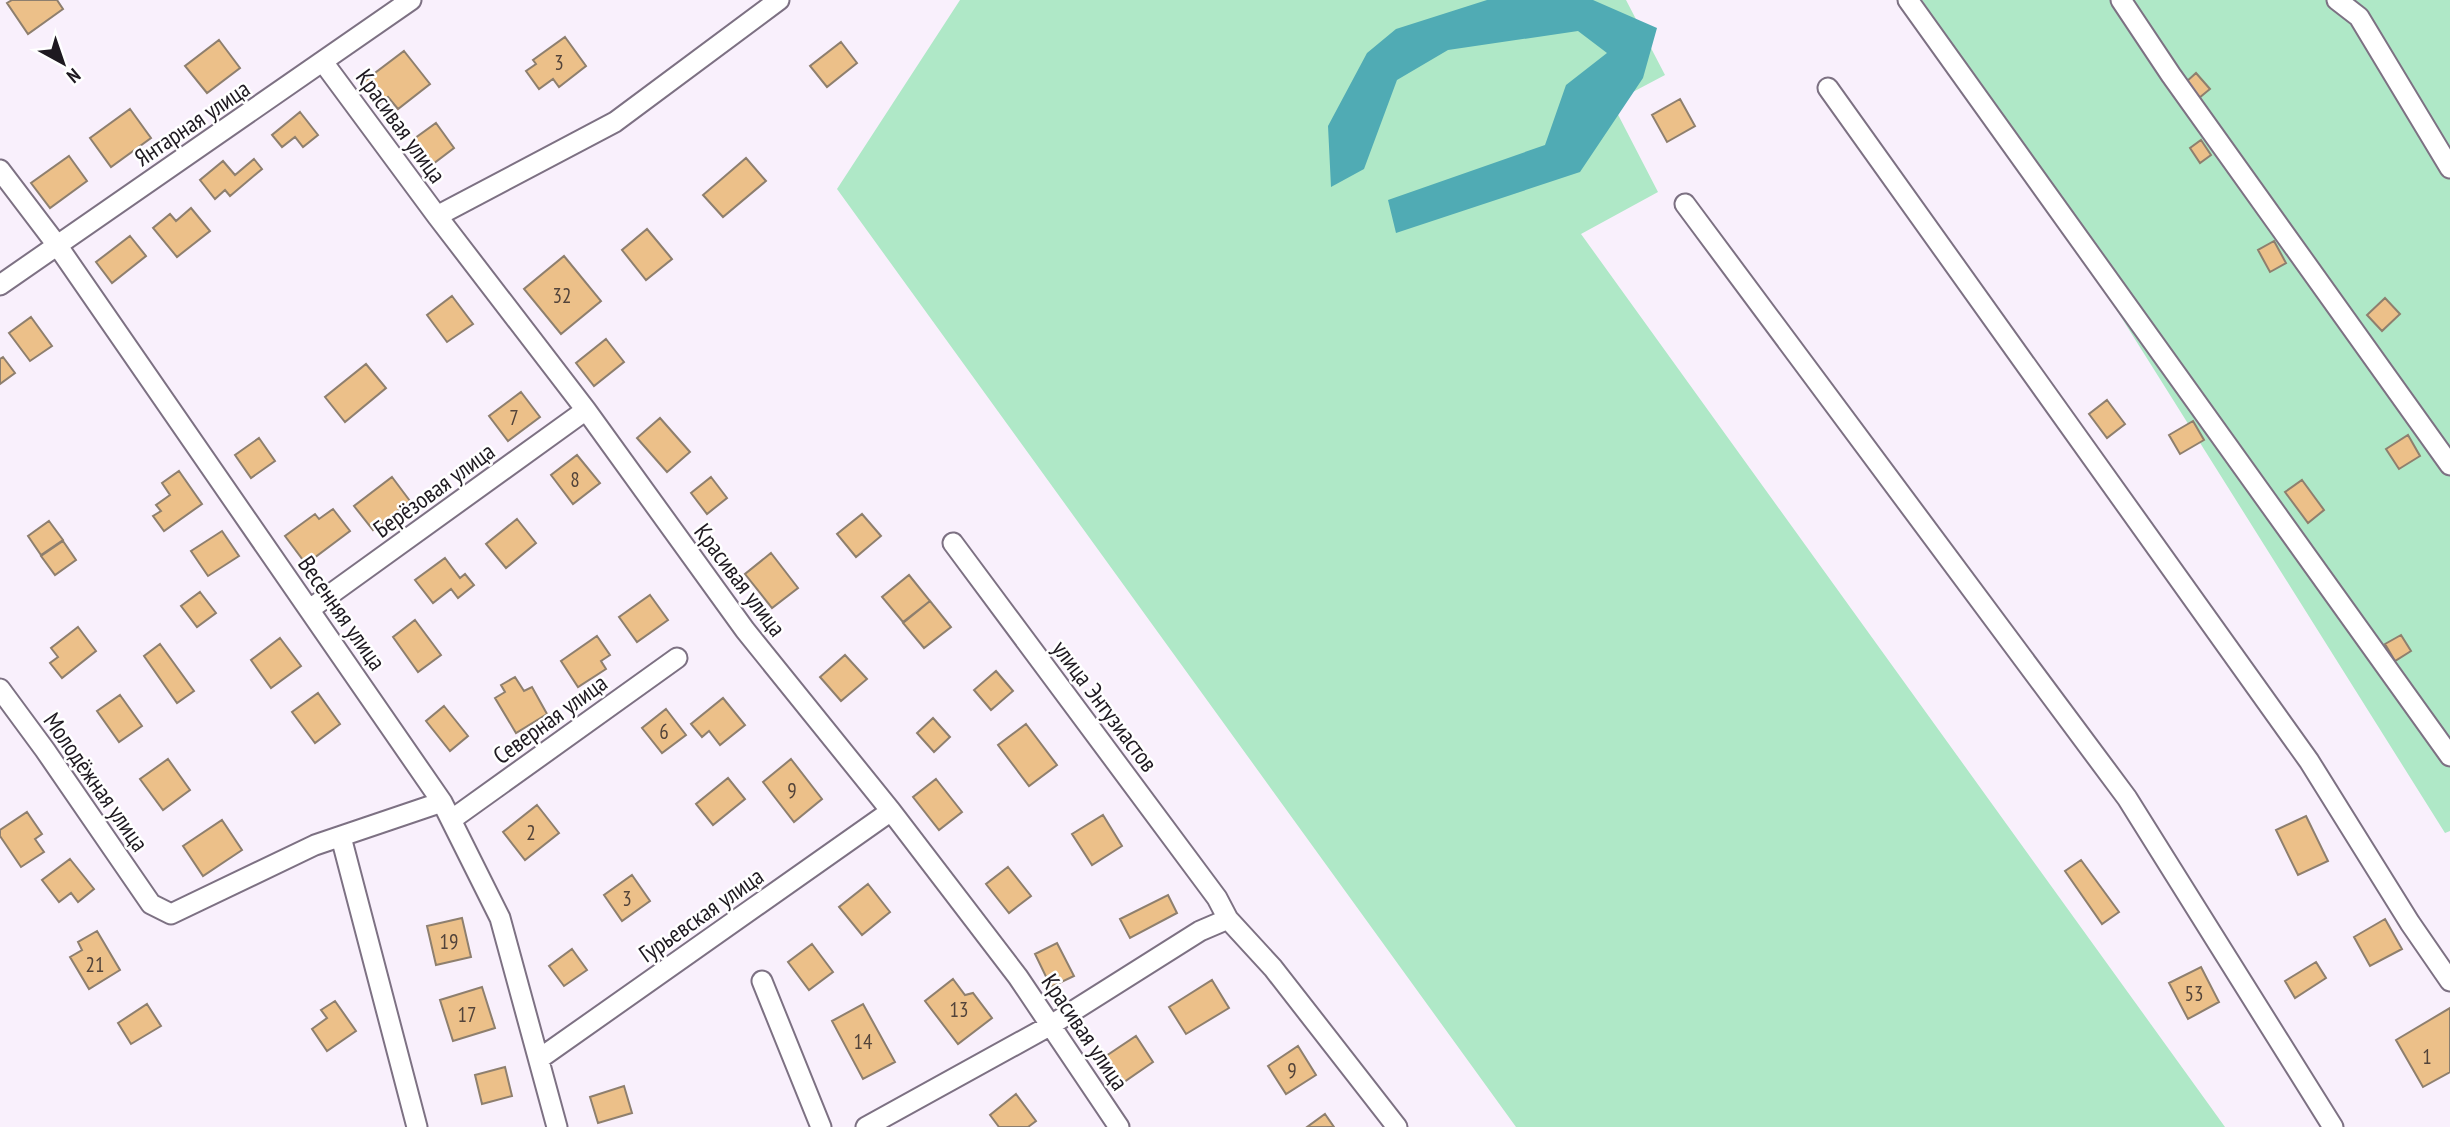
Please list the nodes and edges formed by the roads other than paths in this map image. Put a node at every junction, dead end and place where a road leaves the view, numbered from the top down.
1 (411, 0) edge
2 (779, 0) edge
3 (1908, 0) edge
4 (2121, 0) edge
5 (2337, 0) edge
6 (2358, 8) edge
7 (323, 62) junction
8 (1828, 88) dead end
9 (2450, 168) edge
10 (0, 170) edge
11 (1685, 204) dead end
12 (437, 216) junction
13 (57, 245) junction
14 (0, 285) edge
15 (586, 410) junction
16 (2450, 465) edge
17 (953, 543) dead end
18 (310, 609) junction
19 (677, 658) dead end
20 (0, 689) edge
21 (2450, 756) edge
22 (442, 802) junction
23 (891, 811) junction
24 (451, 820) junction
25 (341, 838) junction
26 (1228, 919) junction
27 (762, 981) dead end
28 (2450, 981) edge
29 (1051, 1025) junction
30 (539, 1059) junction
31 (416, 1127) edge
32 (557, 1127) edge
33 (821, 1127) edge
34 (866, 1127) edge
35 (1119, 1127) edge
36 (1397, 1127) edge
37 (2333, 1127) edge

1 - 7 street, Янтарная улица
2 - 12 street
3 - 21 street
4 - 16 street
5 - 6 street
6 - 9 street
7 - 12 street, Красивая улица
7 - 13 street, Янтарная улица
8 - 28 street
10 - 13 street, Весенняя улица
11 - 37 street
12 - 15 street, Красивая улица
13 - 14 street, Янтарная улица
13 - 18 street, Весенняя улица
15 - 18 street, Берёзовая улица
15 - 23 street, Красивая улица
17 - 26 street, улица Энтузиастов
18 - 22 street, Весенняя улица
19 - 24 street, Северная улица
20 - 25 street, Молодёжная улица
22 - 24 street, Весенняя улица
22 - 25 street
23 - 29 street, Красивая улица
23 - 30 street, Гурьевская улица
24 - 30 street, Весенняя улица
25 - 31 street
26 - 29 street
26 - 36 street
27 - 33 street
29 - 34 street
29 - 35 street, Красивая улица
30 - 32 street, Весенняя улица

